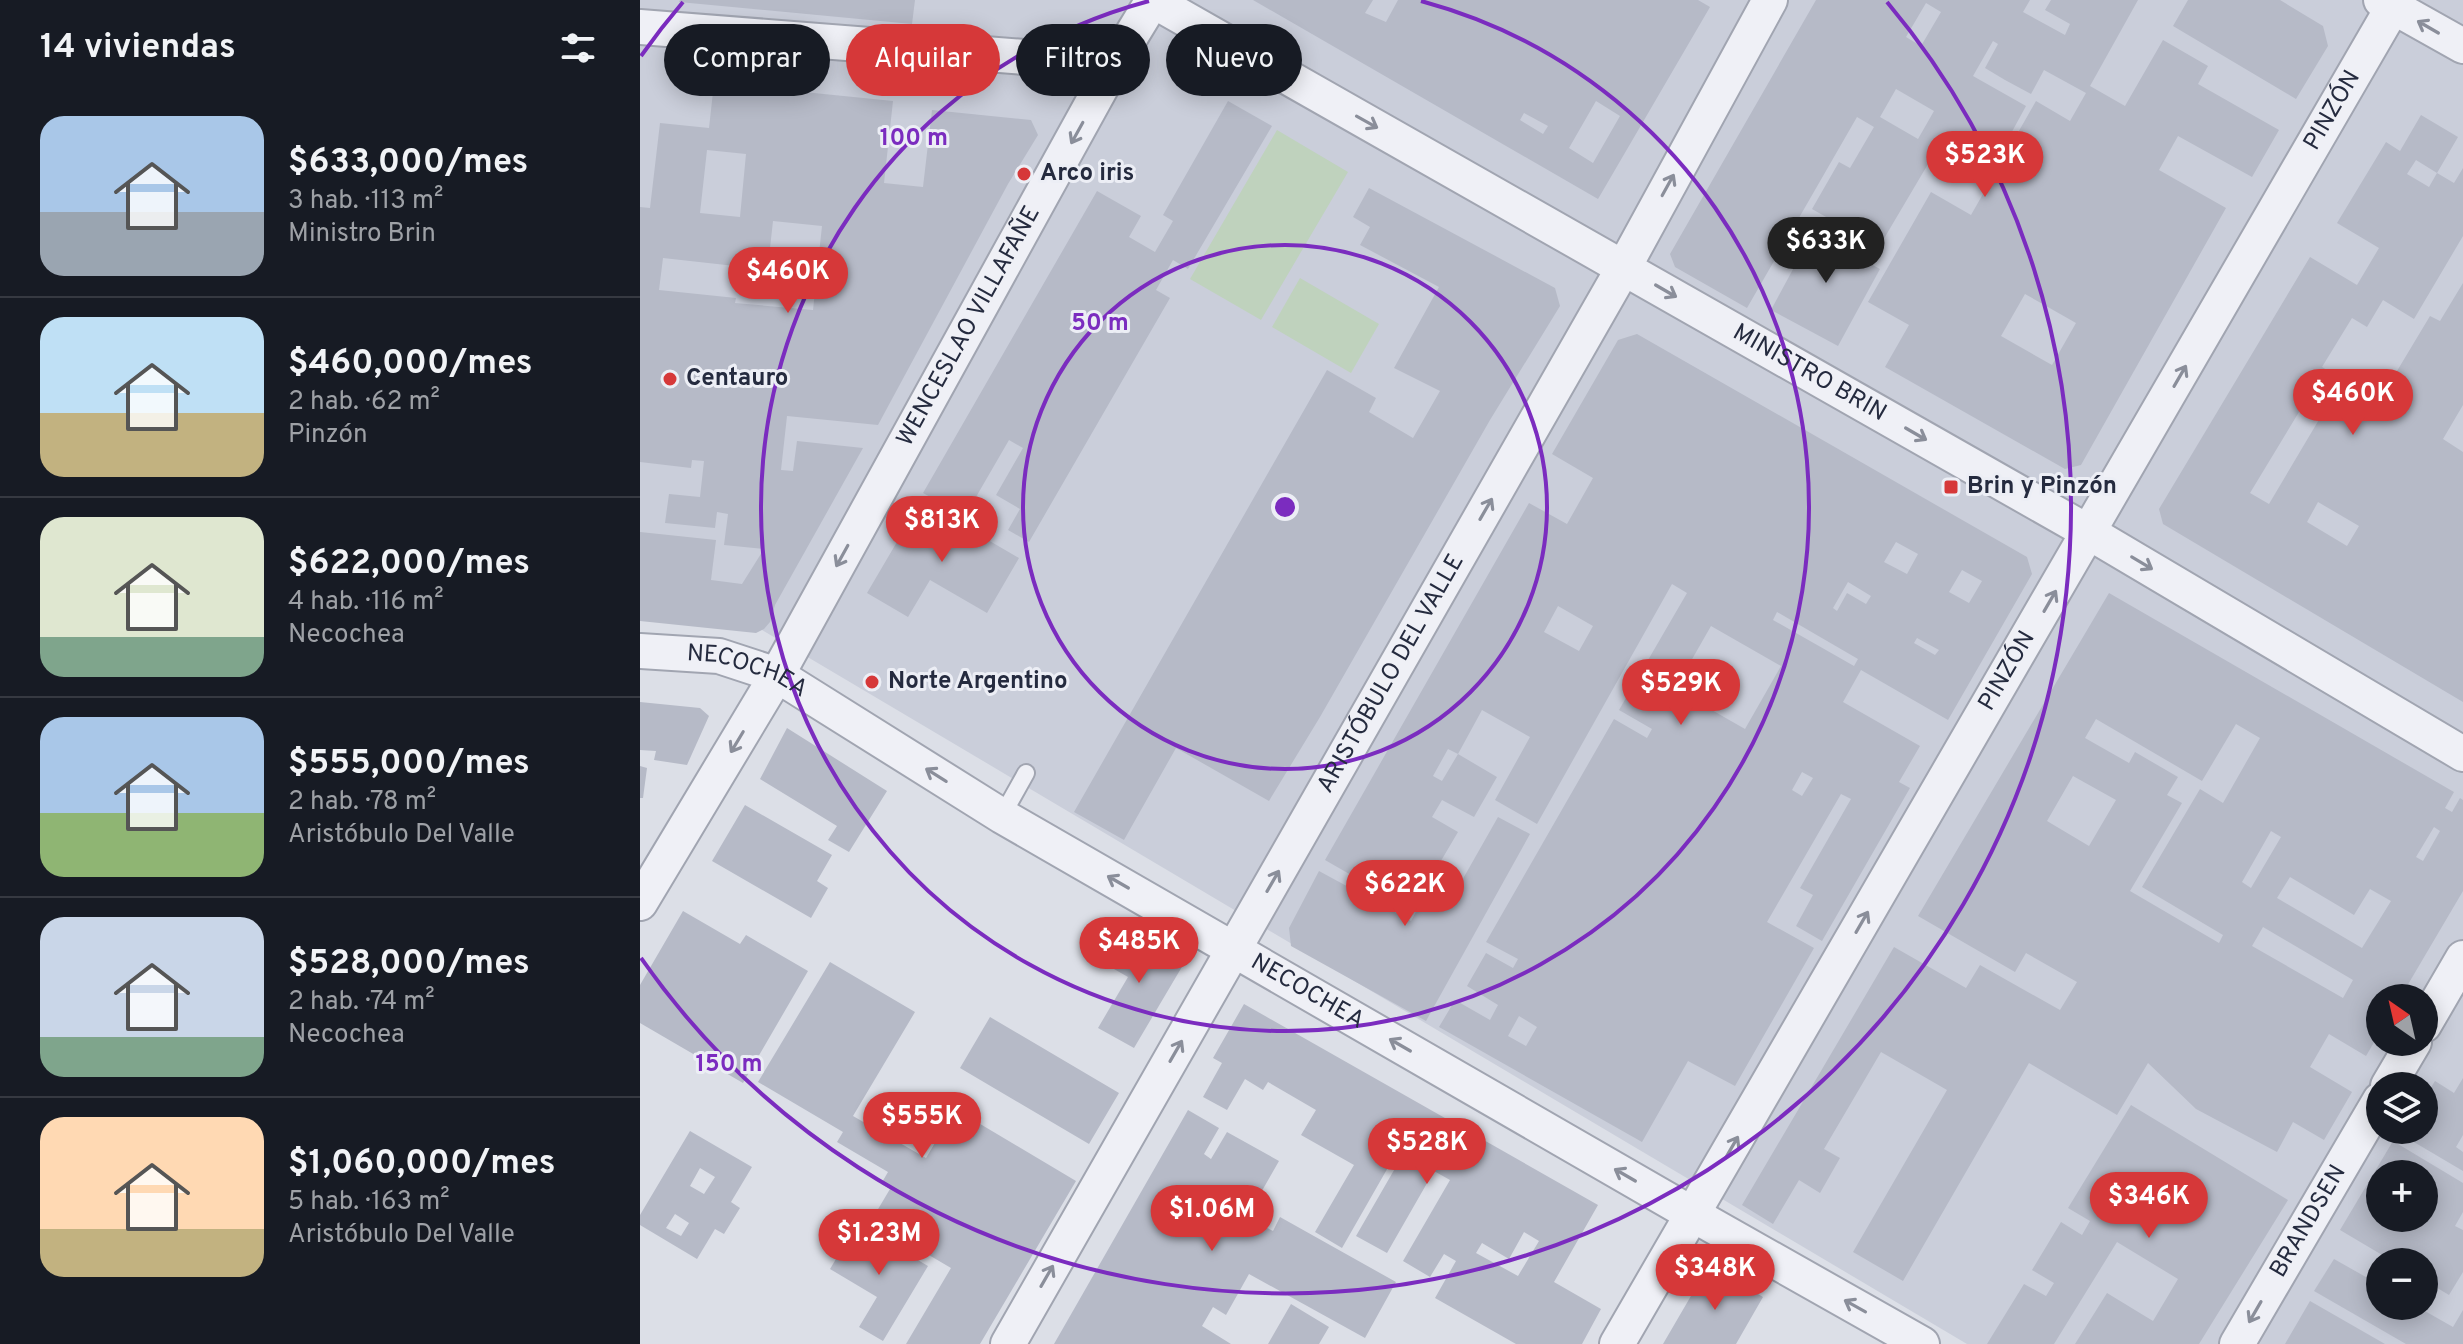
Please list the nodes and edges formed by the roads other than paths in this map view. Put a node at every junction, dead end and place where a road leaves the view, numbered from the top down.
1 (1152, 0) edge
2 (1770, 0) edge
3 (2390, 2) edge
4 (1138, 24) edge
5 (640, 27) edge
6 (2463, 46) edge
7 (1016, 56) edge
8 (1096, 96) edge
9 (1624, 267) junction
10 (2090, 533) junction
11 (640, 651) edge
12 (777, 675) junction
13 (2463, 754) edge
14 (1026, 773) dead end
15 (1002, 816) junction
16 (640, 903) edge
17 (1235, 949) junction
18 (2463, 958) edge
19 (2438, 1001) edge
20 (2366, 1124) edge
21 (1692, 1214) junction
22 (1008, 1344) edge
23 (1617, 1344) edge
24 (1922, 1344) edge
25 (2237, 1344) edge

1 - 4 street, WENCESLAO VILLAFAÑE
1 -> 9 street, MINISTRO BRIN
9 -> 2 street, ARISTÓBULO DEL VALLE
6 -> 3 street
10 -> 3 street, PINZÓN
5 - 7 street
8 -> 12 street, WENCESLAO VILLAFAÑE
9 -> 10 street, MINISTRO BRIN
17 -> 9 street, ARISTÓBULO DEL VALLE
10 -> 13 street, MINISTRO BRIN
21 -> 10 street, PINZÓN
11 - 12 street, NECOCHEA
15 -> 12 street, NECOCHEA
12 -> 16 street, WENCESLAO VILLAFAÑE
14 - 15 lane
17 -> 15 street, NECOCHEA
21 -> 17 street, NECOCHEA
22 -> 17 street, ARISTÓBULO DEL VALLE
18 - 19 street
20 -> 25 street, BRANDSEN
21 - 23 street, PINZÓN
24 -> 21 street, NECOCHEA

